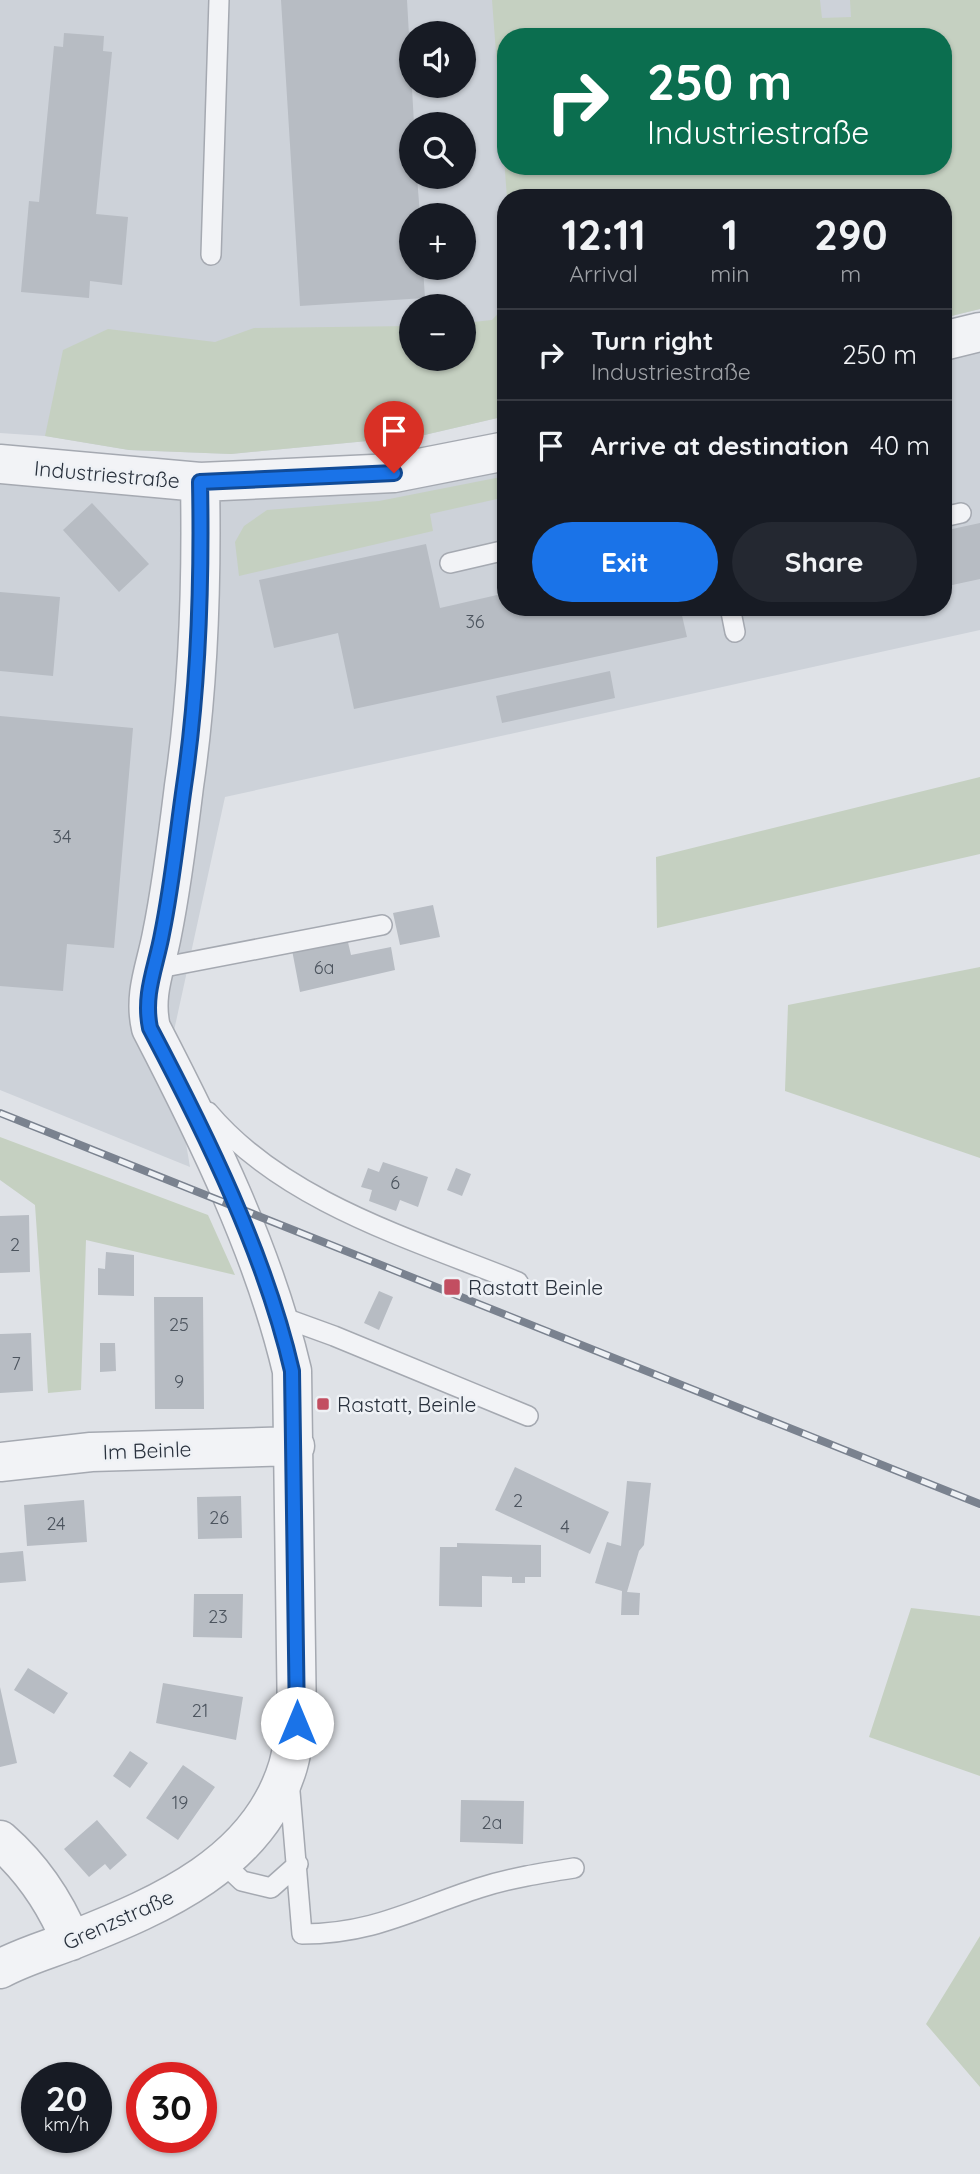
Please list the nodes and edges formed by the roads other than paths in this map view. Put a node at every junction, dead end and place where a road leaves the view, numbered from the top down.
1 (219, 0) edge
2 (211, 255) dead end
3 (980, 332) edge
4 (952, 339) edge
5 (497, 453) edge
6 (0, 464) edge
7 (200, 482) junction
8 (497, 552) edge
9 (450, 563) dead end
10 (732, 616) edge
11 (735, 632) dead end
12 (382, 925) dead end
13 (154, 969) junction
14 (173, 1071) junction
15 (518, 1282) dead end
16 (279, 1316) junction
17 (528, 1416) dead end
18 (295, 1446) junction
19 (0, 1462) edge
20 (288, 1766) junction
21 (0, 1840) edge
22 (222, 1862) junction
23 (298, 1864) junction
24 (575, 1868) dead end
25 (71, 1941) junction
26 (0, 1969) edge

1 - 2 lane
3 - 4 street
5 - 7 street, Industriestraße
6 - 7 street, Industriestraße
7 - 13 street, Grenzstraße
8 - 9 lane
10 - 11 lane
12 - 13 lane
13 - 14 street, Grenzstraße
14 - 15 lane
14 - 16 street, Grenzstraße
16 - 17 lane
16 - 18 street, Grenzstraße
18 - 19 street, Im Beinle
18 - 20 street, Grenzstraße
20 - 22 street, Grenzstraße
20 - 23 lane
21 - 25 street
22 - 23 lane
22 - 25 street, Grenzstraße
23 - 24 lane
25 - 26 street, Grenzstraße

